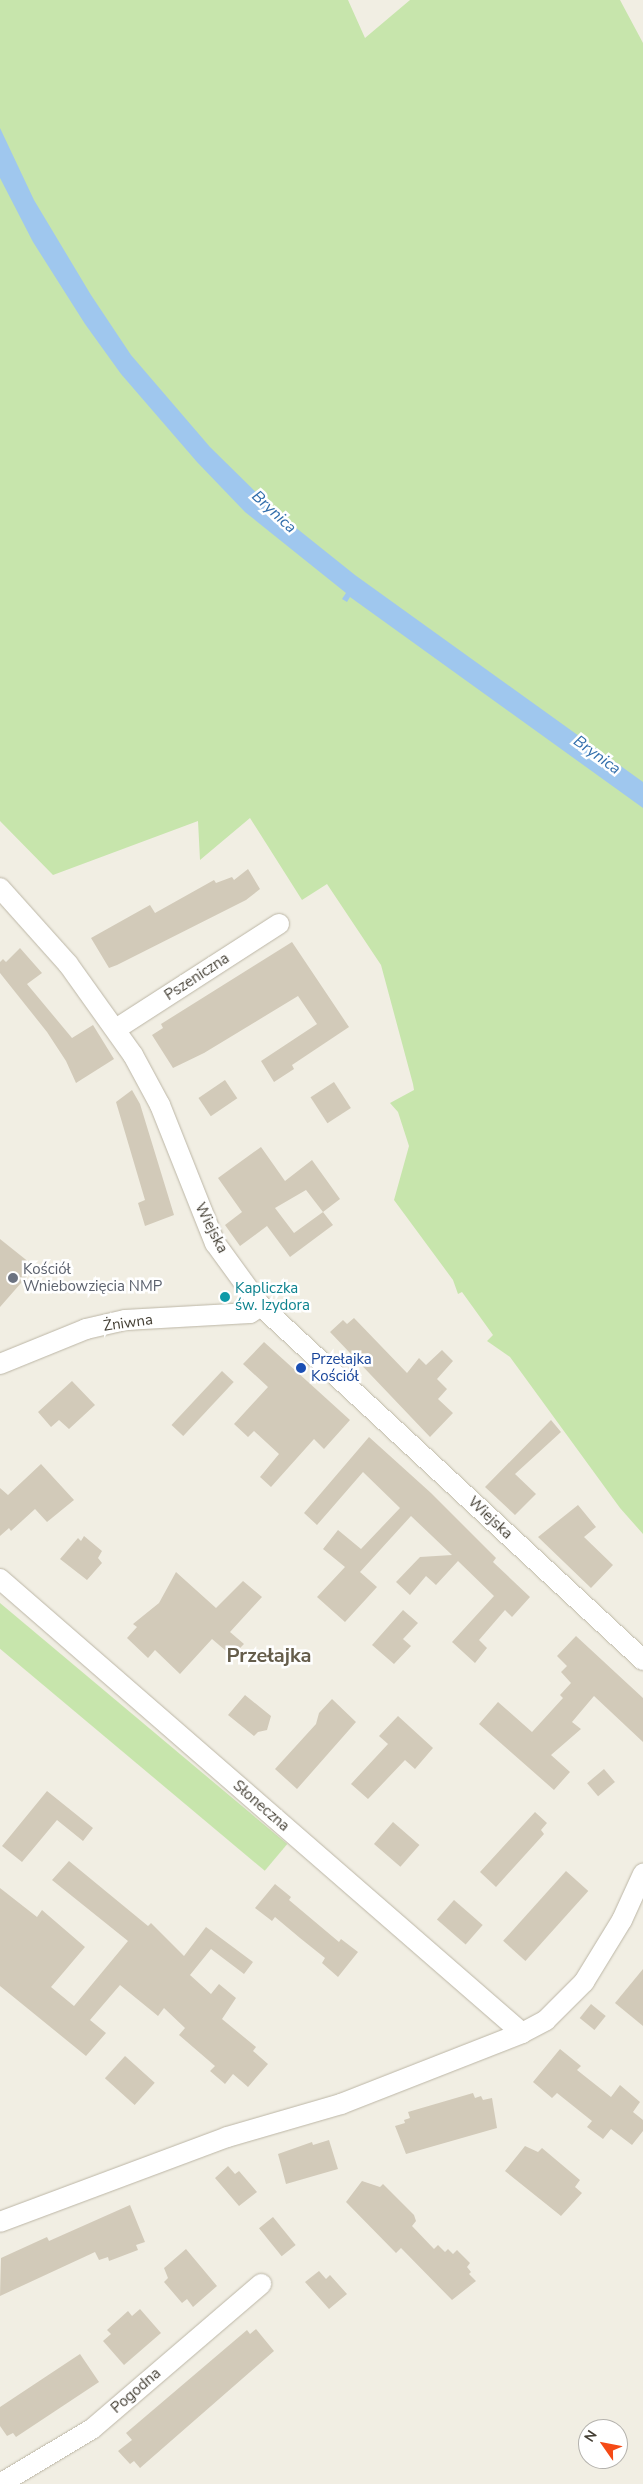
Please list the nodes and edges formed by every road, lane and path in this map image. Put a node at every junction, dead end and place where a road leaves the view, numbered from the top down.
1 (0, 888) edge
2 (279, 924) dead end
3 (116, 1029) junction
4 (261, 1306) junction
5 (0, 1364) edge
6 (0, 1579) edge
7 (643, 1660) edge
8 (643, 1874) edge
9 (522, 2033) junction
10 (0, 2222) edge
11 (261, 2284) dead end
12 (0, 2484) edge

1 - 3 street, Wiejska
2 - 3 street, Pszeniczna
3 - 4 street, Wiejska
4 - 5 street, Żniwna
4 - 7 street, Wiejska
6 - 9 street, Słoneczna
8 - 9 street
9 - 10 street
11 - 12 street, Pogodna

